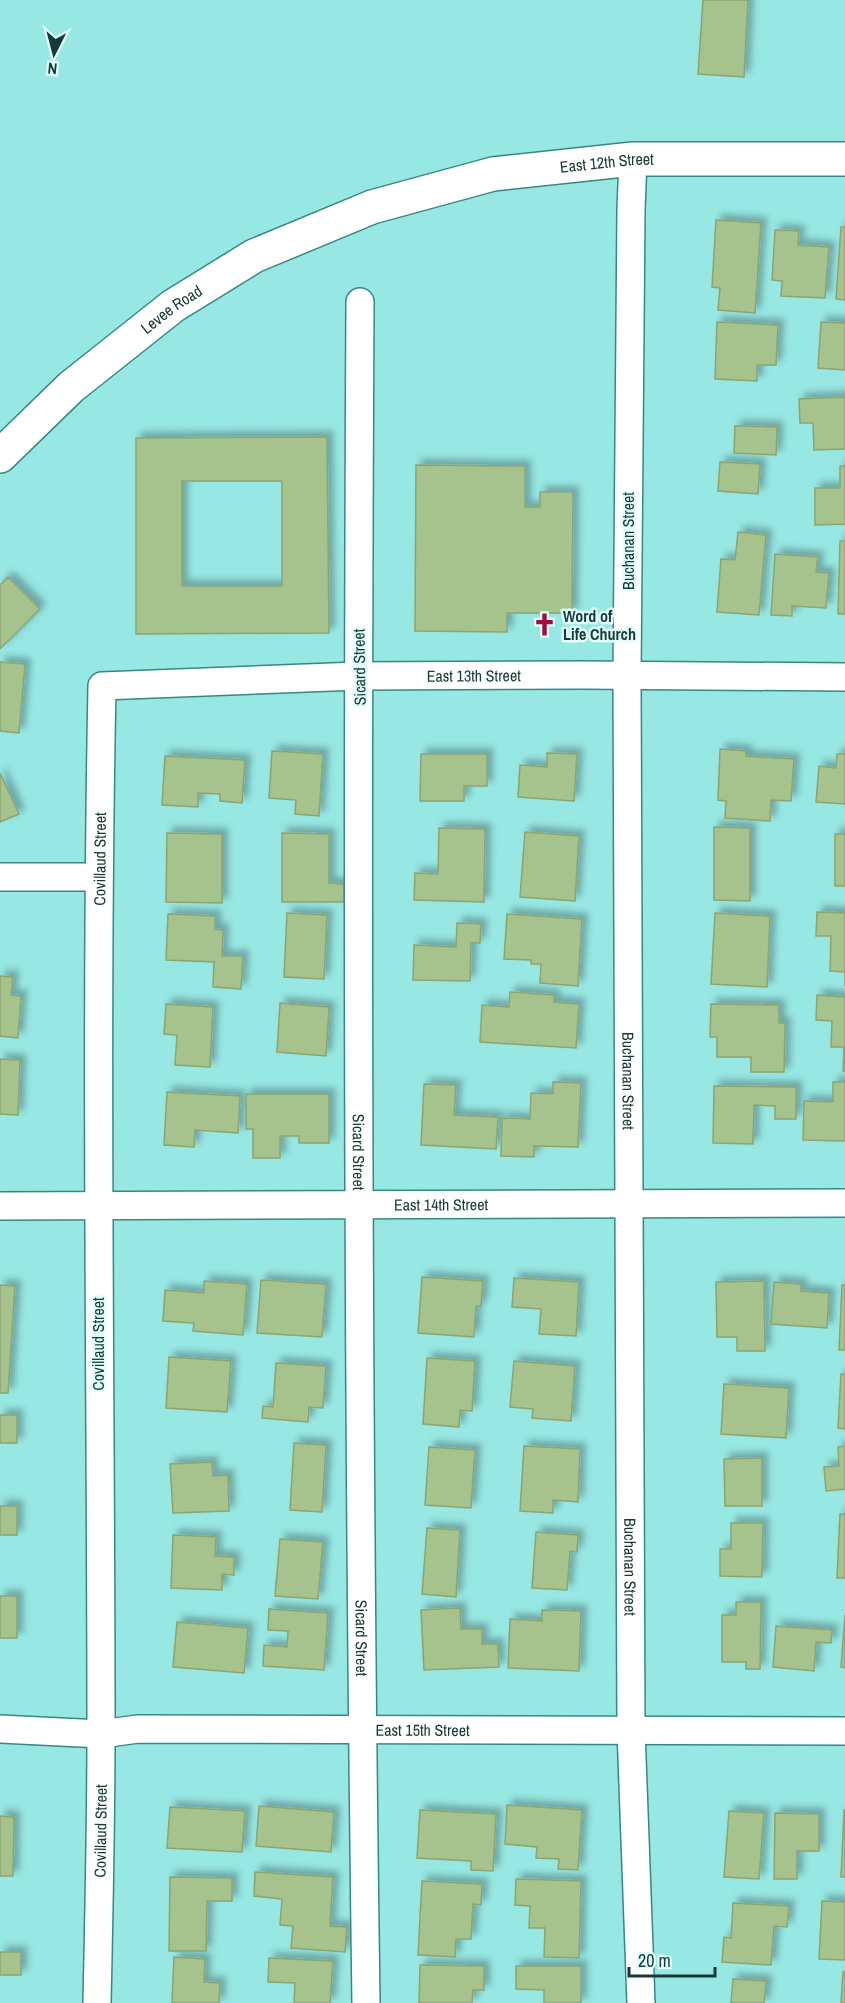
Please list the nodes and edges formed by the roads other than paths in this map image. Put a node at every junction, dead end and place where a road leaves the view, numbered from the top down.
1 (633, 159) junction
2 (845, 159) edge
3 (372, 207) joint
4 (360, 302) dead end
5 (0, 456) edge
6 (358, 676) junction
7 (627, 676) junction
8 (845, 677) edge
9 (102, 686) joint
10 (0, 877) edge
11 (98, 877) junction
12 (629, 1203) junction
13 (845, 1203) edge
14 (359, 1204) junction
15 (98, 1205) junction
16 (0, 1206) edge
17 (0, 1730) edge
18 (362, 1730) junction
19 (631, 1730) junction
20 (845, 1731) edge
21 (101, 1734) junction
22 (97, 2003) edge
23 (366, 2003) edge
24 (641, 2003) edge

1 - 2 highway, East 12th Street
1 - 3 highway, East 12th Street
1 - 7 street, Buchanan Street
3 - 5 highway, Levee Road
4 - 6 street, Sicard Street
6 - 7 street, East 13th Street
6 - 9 street, East 13th Street
6 - 14 street, Sicard Street
7 - 8 street, East 13th Street
7 - 12 street, Buchanan Street
9 - 11 street, Covillaud Street
10 - 11 street
11 - 15 street, Covillaud Street
12 - 13 street, East 14th Street
12 - 14 street, East 14th Street
12 - 19 street, Buchanan Street
14 - 15 street, East 14th Street
14 - 18 street, Sicard Street
15 - 16 street, East 14th Street
15 - 21 street, Covillaud Street
17 - 21 street, East 15th Street
18 - 19 street, East 15th Street
18 - 21 street, East 15th Street
18 - 23 street, Sicard Street
19 - 20 street, East 15th Street
19 - 24 street, Buchanan Street
21 - 22 street, Covillaud Street

